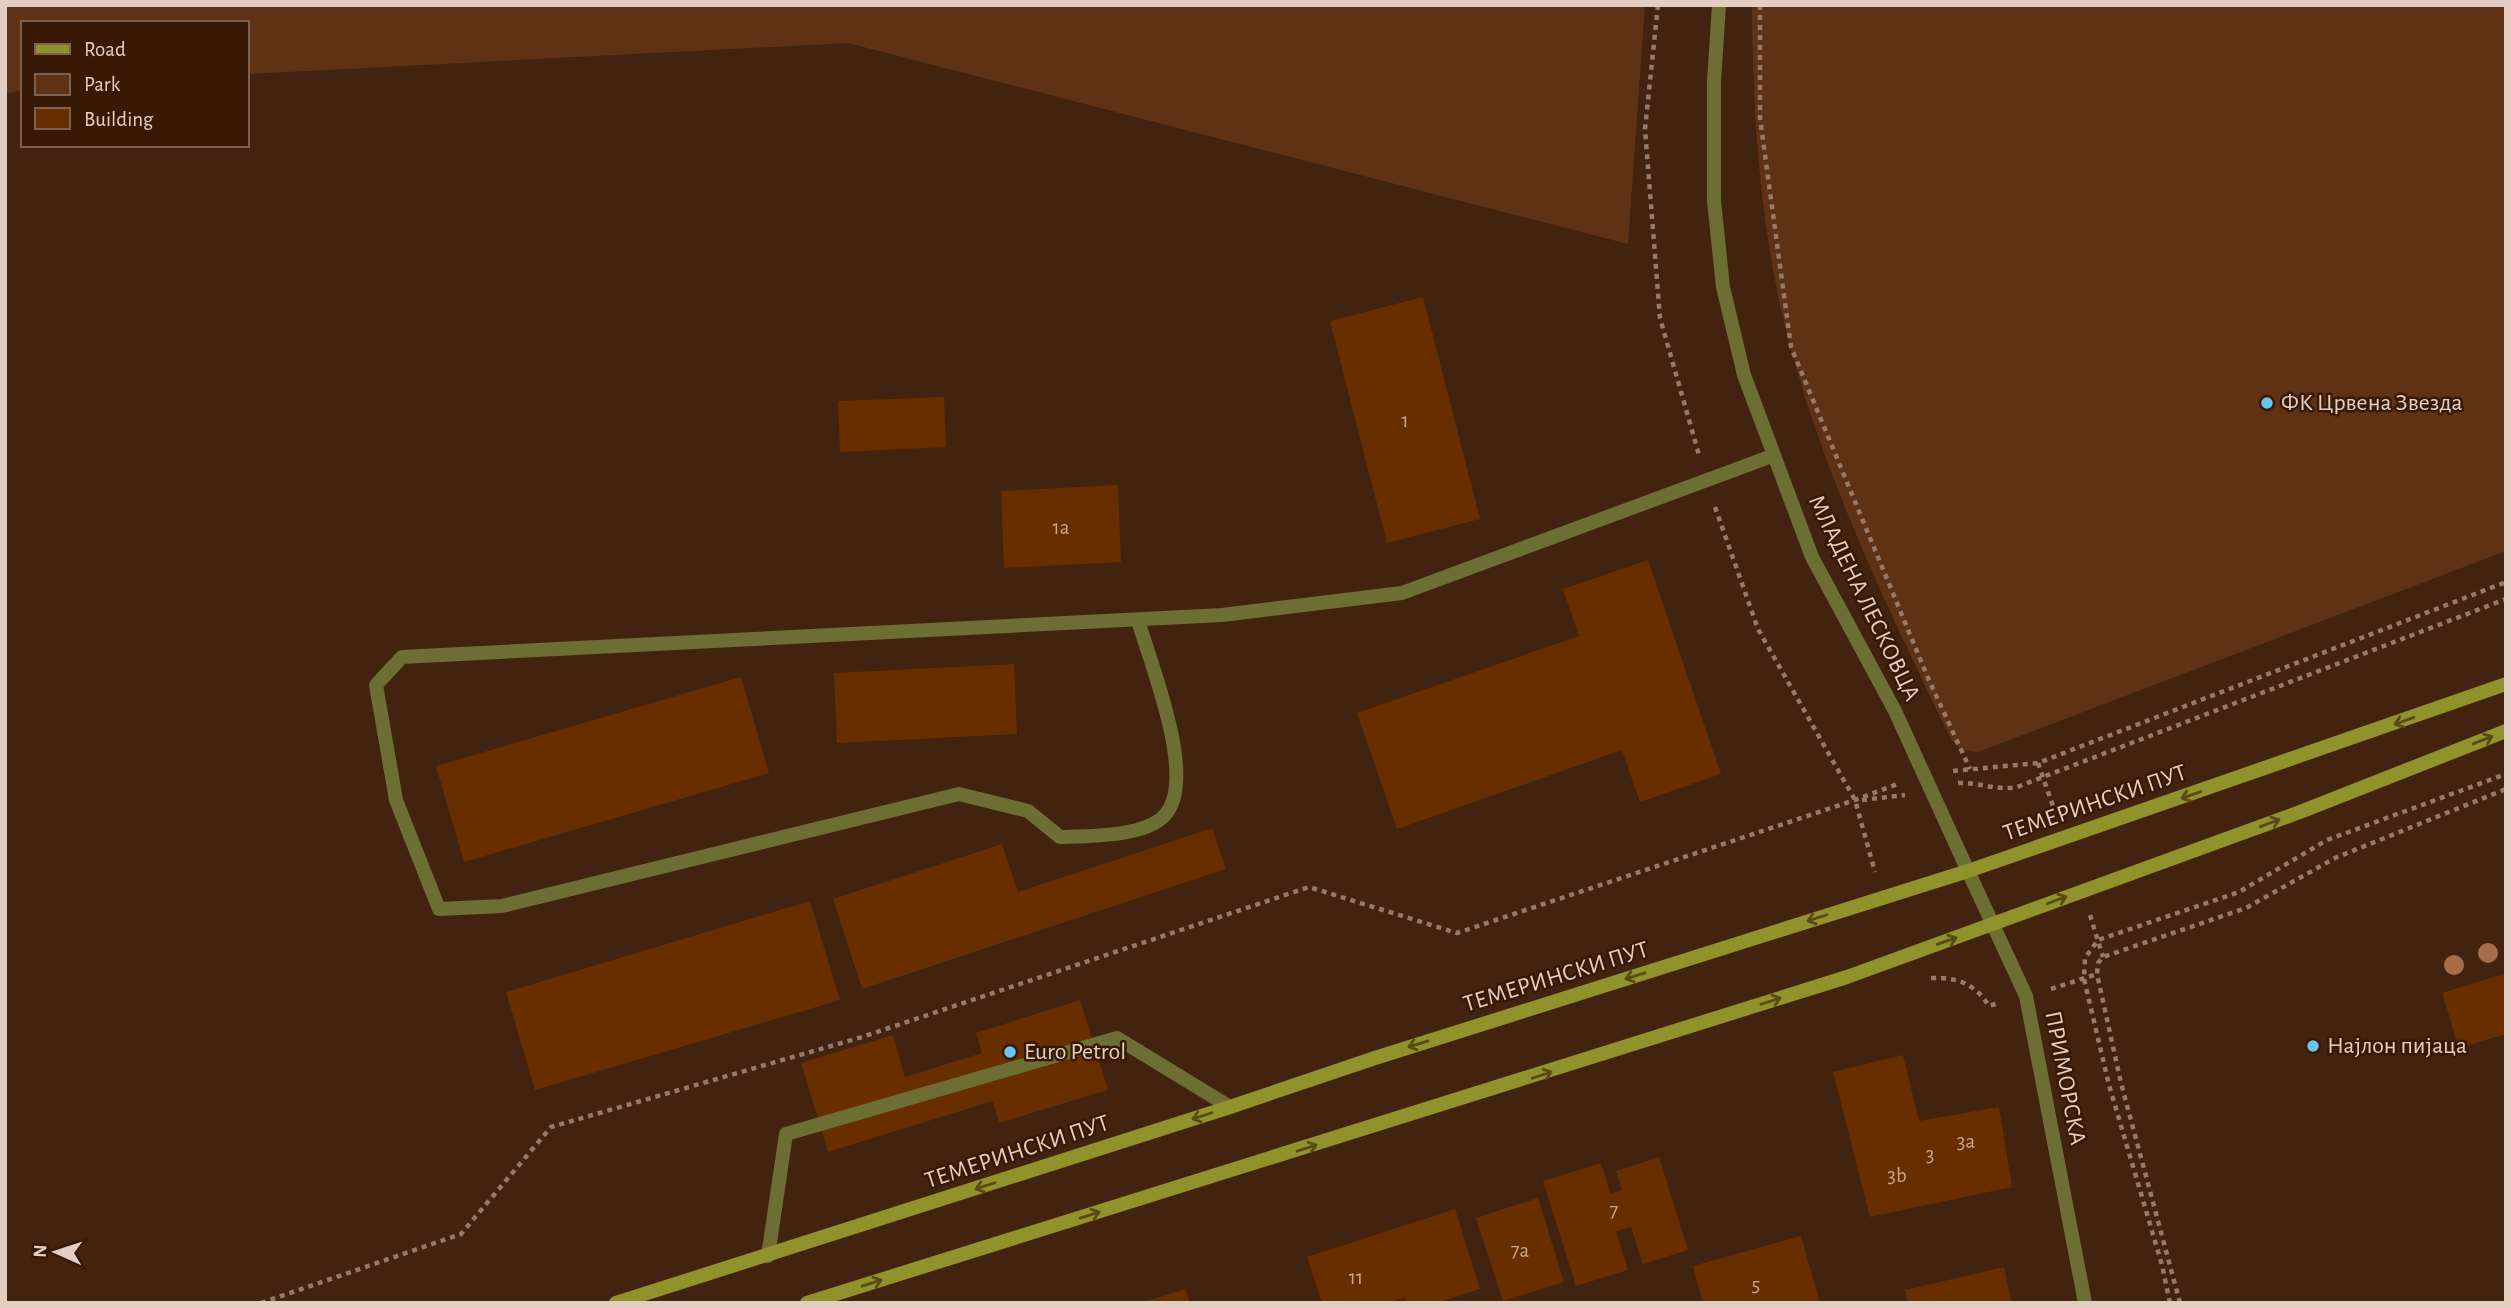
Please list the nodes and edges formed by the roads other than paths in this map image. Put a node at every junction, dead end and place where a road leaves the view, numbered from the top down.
1 (1719, 5) edge
2 (1772, 456) junction
3 (1138, 620) junction
4 (2506, 684) edge
5 (2506, 731) edge
6 (1968, 871) junction
7 (1993, 925) junction
8 (1230, 1107) junction
9 (768, 1256) junction
10 (616, 1303) edge
11 (807, 1303) edge
12 (2085, 1303) edge

1 - 2 street, МЛАДЕНА ЛЕСКОВЦА
2 - 3 street
2 - 6 street, МЛАДЕНА ЛЕСКОВЦА
3 - 3 street
4 -> 6 main road, ТЕМЕРИНСКИ ПУТ
7 -> 5 main road
6 - 7 street, ПРИМОРСКА
6 -> 8 main road, ТЕМЕРИНСКИ ПУТ
11 -> 7 main road
7 - 12 street, ПРИМОРСКА
8 -> 9 main road, ТЕМЕРИНСКИ ПУТ
8 - 9 street
9 - 10 main road, ТЕМЕРИНСКИ ПУТ

